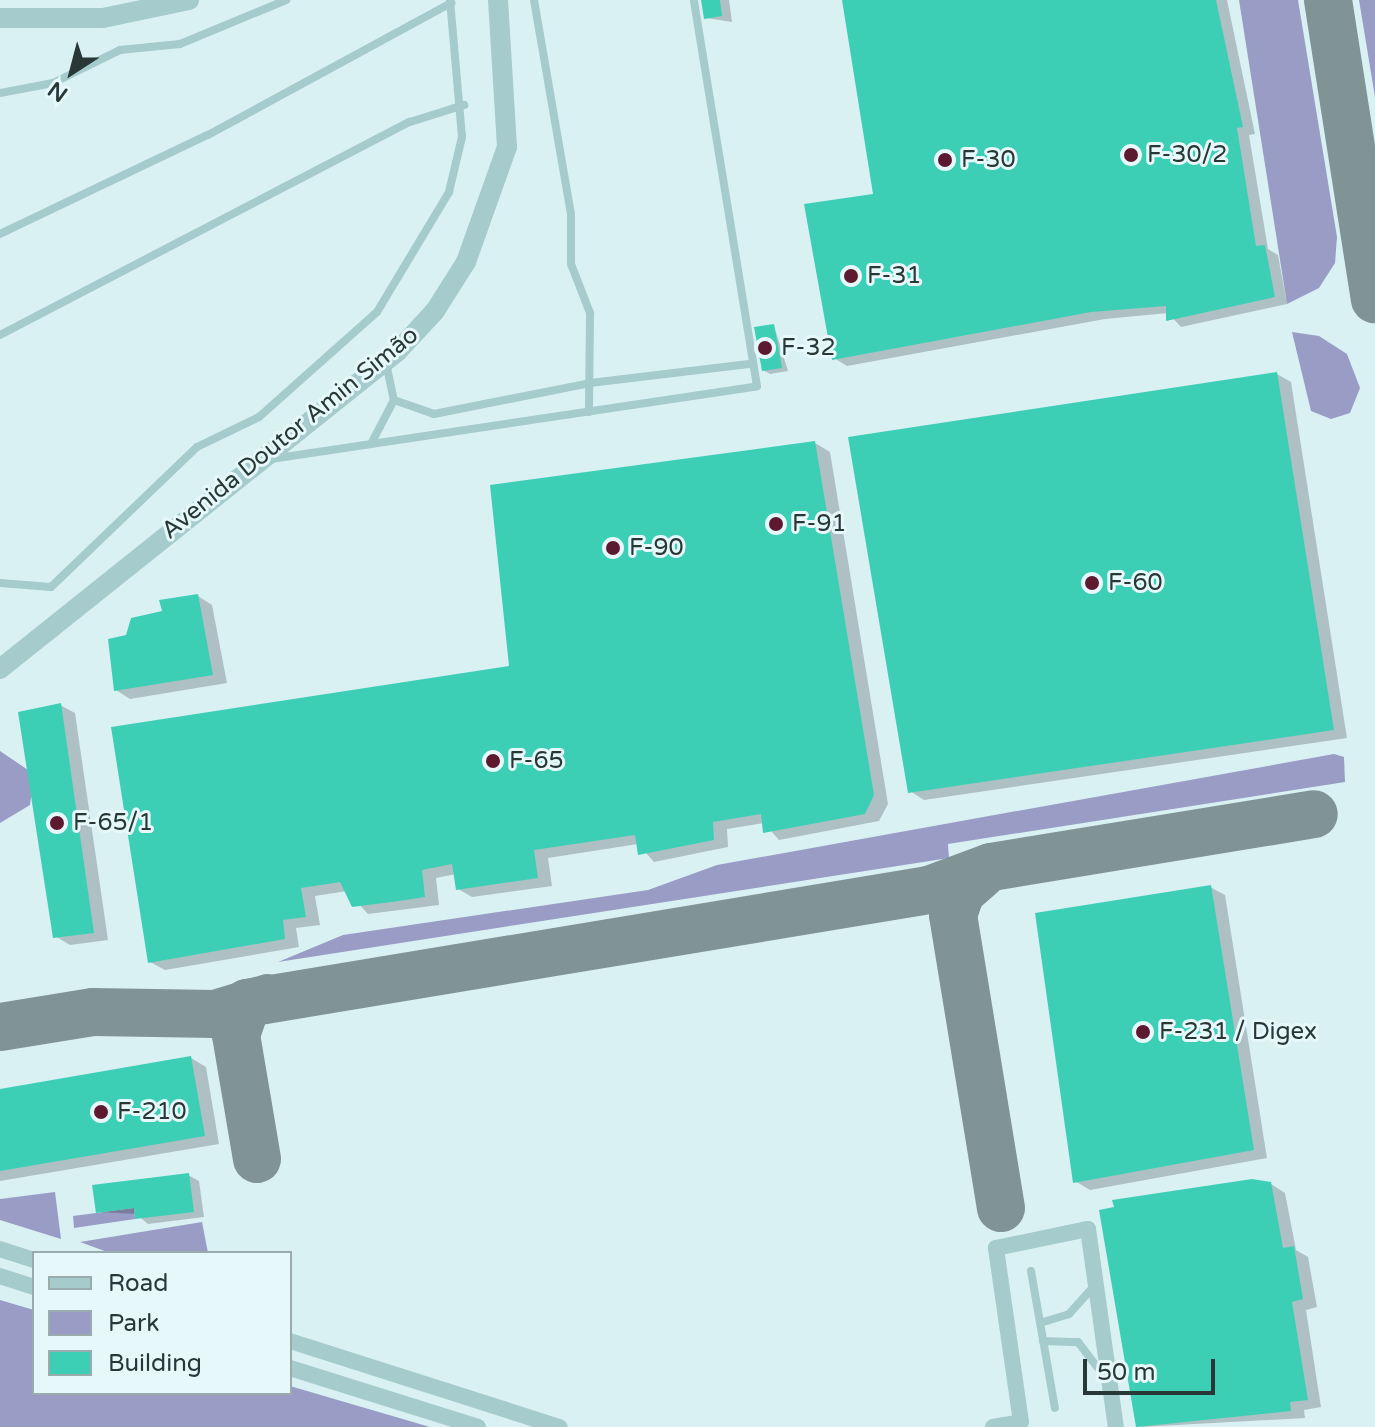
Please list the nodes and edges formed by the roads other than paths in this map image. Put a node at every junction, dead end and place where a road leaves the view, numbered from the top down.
1 (189, 0) edge
2 (286, 0) edge
3 (498, 0) edge
4 (534, 0) edge
5 (694, 0) edge
6 (450, 1) edge
7 (0, 18) edge
8 (0, 93) edge
9 (464, 105) junction
10 (0, 234) edge
11 (0, 335) edge
12 (385, 361) junction
13 (749, 364) junction
14 (590, 383) junction
15 (394, 400) junction
16 (589, 412) junction
17 (371, 444) junction
18 (257, 461) junction
19 (0, 583) edge
20 (0, 669) edge
21 (0, 1249) edge
22 (32, 1259) edge
23 (1031, 1271) dead end
24 (0, 1276) edge
25 (1096, 1284) junction
26 (32, 1286) edge
27 (1040, 1323) junction
28 (1043, 1341) junction
29 (292, 1342) edge
30 (292, 1369) edge
31 (1110, 1383) junction
32 (1055, 1408) dead end
33 (478, 1427) edge
34 (560, 1427) edge
35 (993, 1427) edge
36 (1116, 1427) edge

1 - 7 street
2 - 8 lane
3 - 12 street, Avenida Doutor Amin Simão
4 - 14 lane
5 - 13 lane
6 - 9 lane
6 - 10 lane
9 - 11 lane
9 - 19 lane
12 - 15 lane
12 - 18 street, Avenida Doutor Amin Simão
13 - 14 lane
13 - 16 lane
14 - 15 lane
14 - 16 lane
15 - 17 lane
16 - 17 lane
17 - 18 lane
18 - 20 street, Avenida Doutor Amin Simão
21 - 22 street
23 - 27 lane
24 - 26 street
25 - 27 lane
25 - 31 street
25 - 35 street
27 - 28 lane
28 - 31 lane
28 - 32 lane
29 - 34 street
30 - 33 street
31 - 36 street

